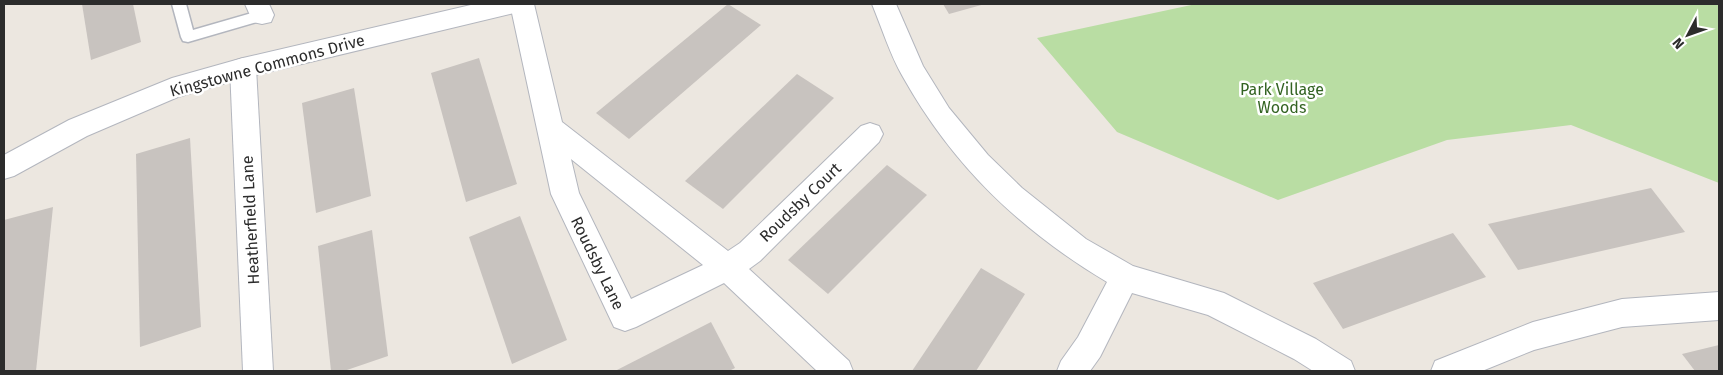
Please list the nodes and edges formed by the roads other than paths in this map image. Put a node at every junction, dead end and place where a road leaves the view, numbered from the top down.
1 (179, 4) edge
2 (514, 4) edge
3 (522, 4) edge
4 (884, 4) edge
5 (259, 10) edge
6 (243, 68) junction
7 (551, 128) junction
8 (870, 134) dead end
9 (4, 168) edge
10 (727, 267) junction
11 (1126, 277) junction
12 (1719, 306) edge
13 (258, 371) edge
14 (838, 371) edge
15 (1072, 371) edge
16 (1340, 371) edge
17 (1446, 371) edge

1 - 5 lane
2 - 6 street, Kingstowne Commons Drive
3 - 7 street, Roudsby Lane
4 - 11 street
6 - 9 street, Kingstowne Commons Drive
6 - 13 street, Heatherfield Lane
7 - 10 street
7 - 10 street, Roudsby Lane
8 - 10 street, Roudsby Court
10 - 14 street
11 - 15 street
11 - 16 street
12 - 17 street

